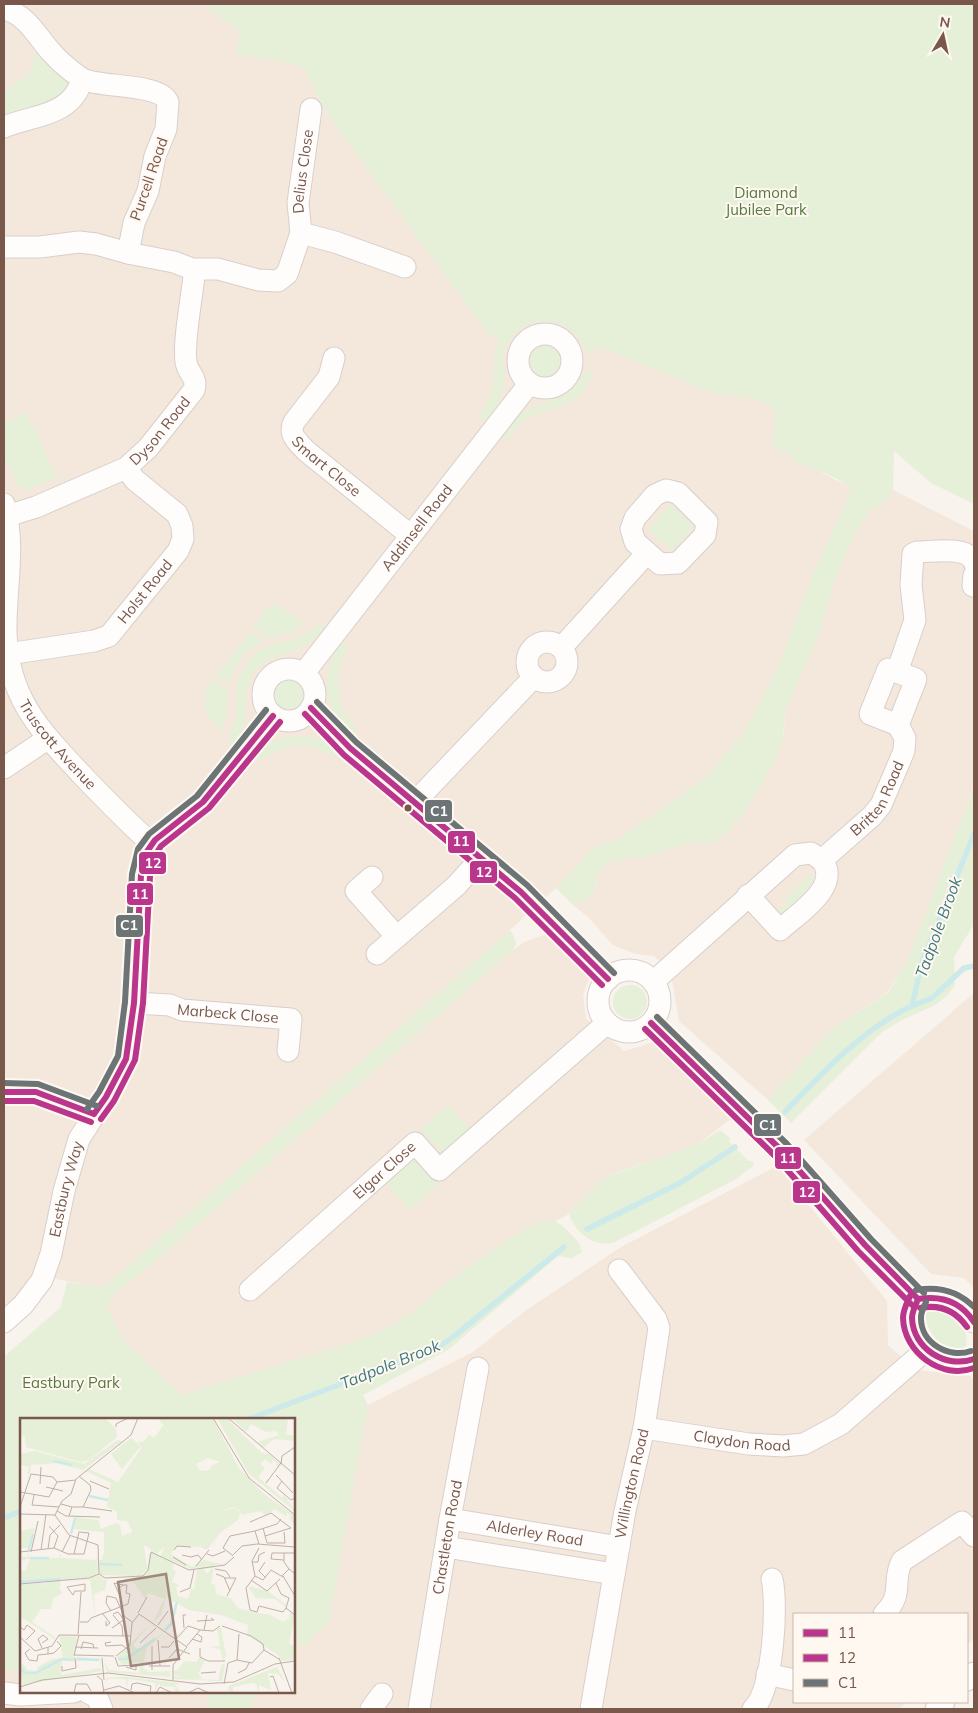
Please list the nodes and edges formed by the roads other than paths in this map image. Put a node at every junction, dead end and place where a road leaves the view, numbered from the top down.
1 (4, 9) edge
2 (82, 79) junction
3 (311, 109) dead end
4 (4, 128) edge
5 (301, 233) junction
6 (4, 247) edge
7 (128, 254) junction
8 (405, 267) dead end
9 (192, 268) junction
10 (334, 358) dead end
11 (529, 384) dead end
12 (126, 468) junction
13 (5, 512) edge
14 (410, 535) junction
15 (647, 553) dead end
16 (974, 562) edge
17 (562, 647) junction
18 (8, 654) junction
19 (898, 672) junction
20 (304, 673) junction
21 (534, 677) junction
22 (311, 708) junction
23 (273, 716) junction
24 (898, 725) junction
25 (47, 739) junction
26 (4, 768) edge
27 (414, 803) junction
28 (152, 844) junction
29 (481, 858) junction
30 (822, 860) junction
31 (372, 877) dead end
32 (748, 896) junction
33 (397, 937) junction
34 (377, 954) dead end
35 (608, 979) junction
36 (653, 982) junction
37 (134, 1003) junction
38 (607, 1023) junction
39 (651, 1023) junction
40 (288, 1050) dead end
41 (4, 1092) edge
42 (94, 1114) junction
43 (619, 1270) dead end
44 (250, 1290) dead end
45 (918, 1299) junction
46 (972, 1314) edge
47 (4, 1322) edge
48 (927, 1349) junction
49 (974, 1360) edge
50 (478, 1368) dead end
51 (644, 1428) junction
52 (450, 1519) junction
53 (974, 1536) edge
54 (619, 1547) junction
55 (446, 1548) junction
56 (614, 1574) junction
57 (772, 1579) dead end
58 (885, 1613) edge
59 (767, 1674) junction
60 (793, 1680) edge
61 (4, 1693) edge
62 (56, 1693) edge
63 (89, 1693) edge
64 (102, 1709) edge
65 (419, 1709) edge
66 (591, 1709) edge
67 (752, 1709) edge

1 - 2 street, Purcell Road
2 - 4 street
2 - 7 street, Purcell Road
3 - 5 street, Delius Close
5 - 8 street, Delius Close
5 - 9 street, Delius Close
6 - 7 street
7 - 9 street
9 - 12 street, Dyson Road
10 - 14 street, Smart Close
11 - 14 street, Addinsell Road
12 - 13 street, Dyson Road
12 - 18 street, Holst Road
13 - 18 street, Truscott Avenue
14 - 20 street, Addinsell Road
15 - 17 street
16 - 19 street
17 - 21 street
17 - 21 street
18 - 25 street, Truscott Avenue
19 - 24 street
19 - 24 street
20 - 22 street
20 - 23 street
21 - 27 street
22 - 23 street
22 - 27 street
23 - 28 street, Eastbury Way
24 - 30 street, Britten Road
25 - 26 street
25 - 28 street, Truscott Avenue
27 - 29 street
28 - 37 street, Eastbury Way
29 - 33 street
29 - 35 street
30 - 32 street
30 - 32 street
31 - 33 street
32 - 36 street
33 - 34 street
35 - 36 street
35 - 38 street
36 - 39 street
37 - 40 street, Marbeck Close
37 - 42 street, Eastbury Way
38 - 39 street
38 - 44 street, Elgar Close
39 - 45 street
41 - 42 street
42 - 47 street, Eastbury Way
43 - 51 street, Willington Road
45 - 46 street
45 - 48 street
48 - 49 street
48 - 51 street, Claydon Road
50 - 52 street, Chastleton Road
51 - 54 street, Willington Road
52 - 54 street, Alderley Road
52 - 55 street, Chastleton Road
53 - 58 street
54 - 56 street, Willington Road
55 - 56 street, Alderley Road
55 - 65 street, Chastleton Road
56 - 66 street, Willington Road
57 - 59 street
59 - 60 street
59 - 67 street
61 - 62 street
63 - 64 street

